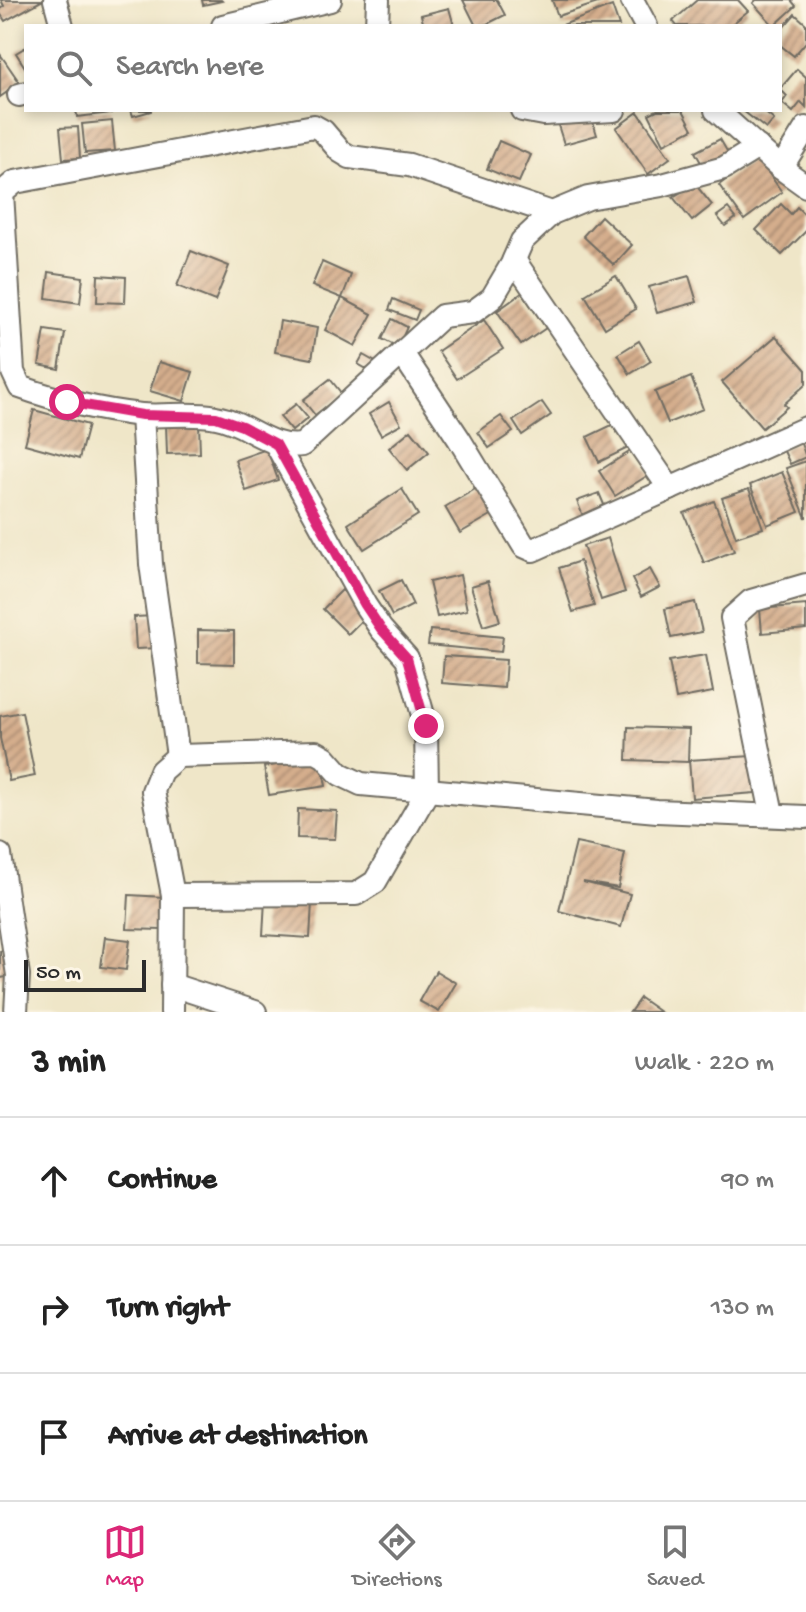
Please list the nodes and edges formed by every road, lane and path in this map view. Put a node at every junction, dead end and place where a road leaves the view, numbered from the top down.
1 (55, 0) edge
2 (330, 0) edge
3 (378, 0) edge
4 (632, 0) edge
5 (272, 6) edge
6 (61, 24) edge
7 (228, 24) edge
8 (377, 24) edge
9 (645, 24) edge
10 (532, 112) edge
11 (578, 112) edge
12 (718, 112) edge
13 (319, 118) edge
14 (806, 128) edge
15 (758, 147) junction
16 (781, 168) junction
17 (806, 186) edge
18 (4, 187) edge
19 (552, 213) junction
20 (514, 260) junction
21 (402, 353) junction
22 (10, 384) edge
23 (142, 415) junction
24 (806, 428) edge
25 (276, 444) junction
26 (670, 489) junction
27 (806, 585) edge
28 (178, 756) junction
29 (427, 792) junction
30 (772, 814) junction
31 (806, 817) edge
32 (0, 855) edge
33 (173, 895) junction
34 (172, 985) junction
35 (16, 1012) edge
36 (172, 1012) edge
37 (255, 1012) edge

1 - 6 street
2 - 5 street
3 - 8 street
4 - 9 street
5 - 7 street
10 - 11 street
12 - 15 street
13 - 18 street
13 - 19 street
14 - 16 street
15 - 16 street
15 - 19 street
16 - 17 street
18 - 22 street
19 - 20 street
20 - 21 street
20 - 26 street
21 - 25 street
21 - 26 street
22 - 23 street
23 - 25 street
23 - 28 street
24 - 26 street
25 - 29 street
27 - 30 street
28 - 29 street
28 - 33 street
29 - 30 street
29 - 33 street
30 - 31 street
32 - 35 street
33 - 34 street
34 - 36 street
34 - 37 street

